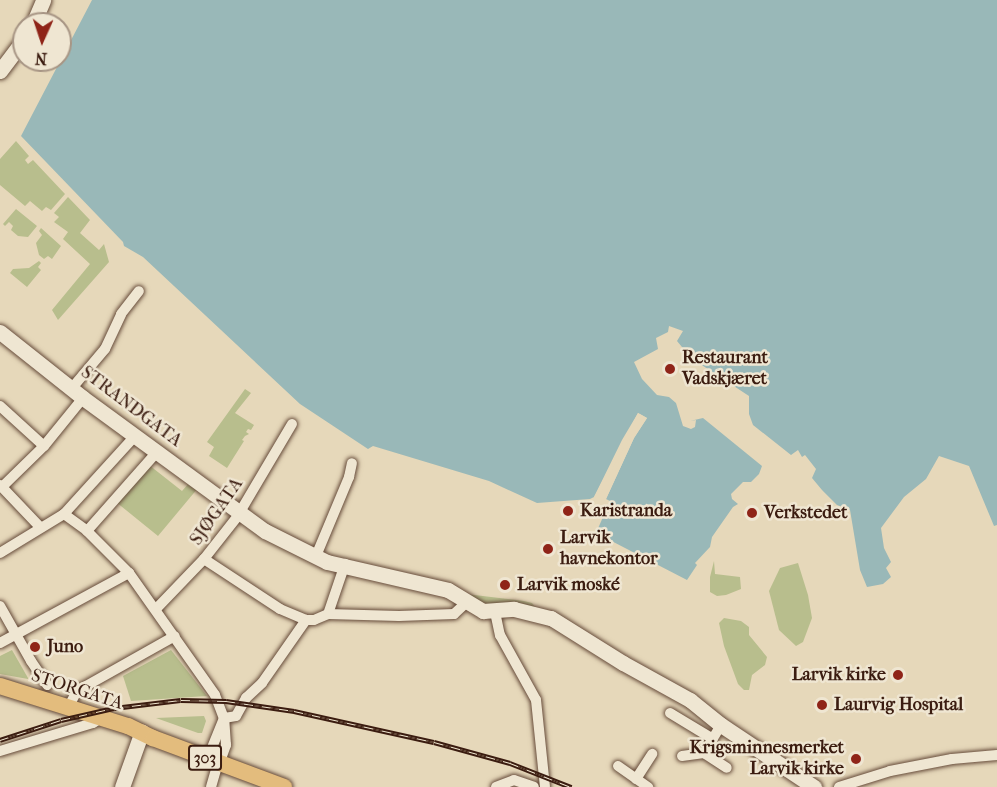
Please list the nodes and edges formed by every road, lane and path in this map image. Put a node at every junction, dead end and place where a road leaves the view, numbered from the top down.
1 (12, 55) edge
2 (0, 71) edge
3 (139, 291) dead end
4 (0, 332) edge
5 (77, 393) junction
6 (0, 406) edge
7 (292, 424) dead end
8 (135, 436) junction
9 (44, 446) junction
10 (157, 452) junction
11 (352, 463) dead end
12 (1, 486) edge
13 (240, 511) junction
14 (64, 514) junction
15 (41, 528) junction
16 (87, 531) junction
17 (318, 552) junction
18 (0, 553) edge
19 (204, 559) junction
20 (345, 564) junction
21 (129, 573) junction
22 (0, 606) edge
23 (460, 608) junction
24 (156, 609) junction
25 (495, 612) junction
26 (328, 614) junction
27 (306, 620) junction
28 (16, 634) junction
29 (175, 636) junction
30 (0, 643) edge
31 (47, 685) dead end
32 (0, 686) edge
33 (69, 706) junction
34 (670, 713) dead end
35 (101, 718) junction
36 (224, 718) junction
37 (722, 725) junction
38 (142, 731) junction
39 (713, 739) junction
40 (0, 751) edge
41 (704, 753) junction
42 (652, 754) dead end
43 (997, 755) edge
44 (682, 756) dead end
45 (216, 758) junction
46 (618, 766) dead end
47 (727, 768) dead end
48 (636, 778) junction
49 (277, 784) edge
50 (855, 785) edge
51 (122, 787) edge
52 (211, 787) edge
53 (496, 787) edge
54 (534, 787) edge
55 (545, 787) edge
56 (648, 787) edge
57 (814, 787) edge
58 (839, 787) edge

1 - 2 main road
3 - 5 street
4 - 5 main road, STRANDGATA
5 - 8 main road, STRANDGATA
5 - 9 street
6 - 9 street
7 - 13 street, SJØGATA
8 - 10 main road, STRANDGATA
8 - 14 street
9 - 12 street
10 - 13 main road, STRANDGATA
10 - 16 street
11 - 17 street
12 - 15 street
13 - 17 main road, STRANDGATA
13 - 19 street, SJØGATA
14 - 15 street
14 - 16 street
15 - 18 street
16 - 21 street
17 - 20 main road, STRANDGATA
19 - 24 street, SJØGATA
19 - 27 street
20 - 23 main road, STRANDGATA
20 - 26 street
21 - 24 street
21 - 28 street
22 - 28 street
23 - 25 main road, STRANDGATA
23 - 26 street
24 - 29 street
25 - 37 main road, STRANDGATA
25 - 55 street
26 - 27 street
27 - 36 street
28 - 30 street
28 - 31 street
29 - 33 street
29 - 36 street
32 - 33 main road, STORGATA / 303
33 - 35 main road, STORGATA / 303
34 - 39 street
35 - 38 main road, STORGATA / 303
35 - 40 street
36 - 45 street
37 - 39 street
37 - 57 main road, STRANDGATA
38 - 45 main road, STORGATA / 303
38 - 51 main road
39 - 41 street
41 - 44 street
41 - 47 street
42 - 48 street
43 - 50 street
45 - 49 main road, STORGATA / 303
45 - 52 street
46 - 48 street
48 - 56 street
50 - 58 street
53 - 54 street

